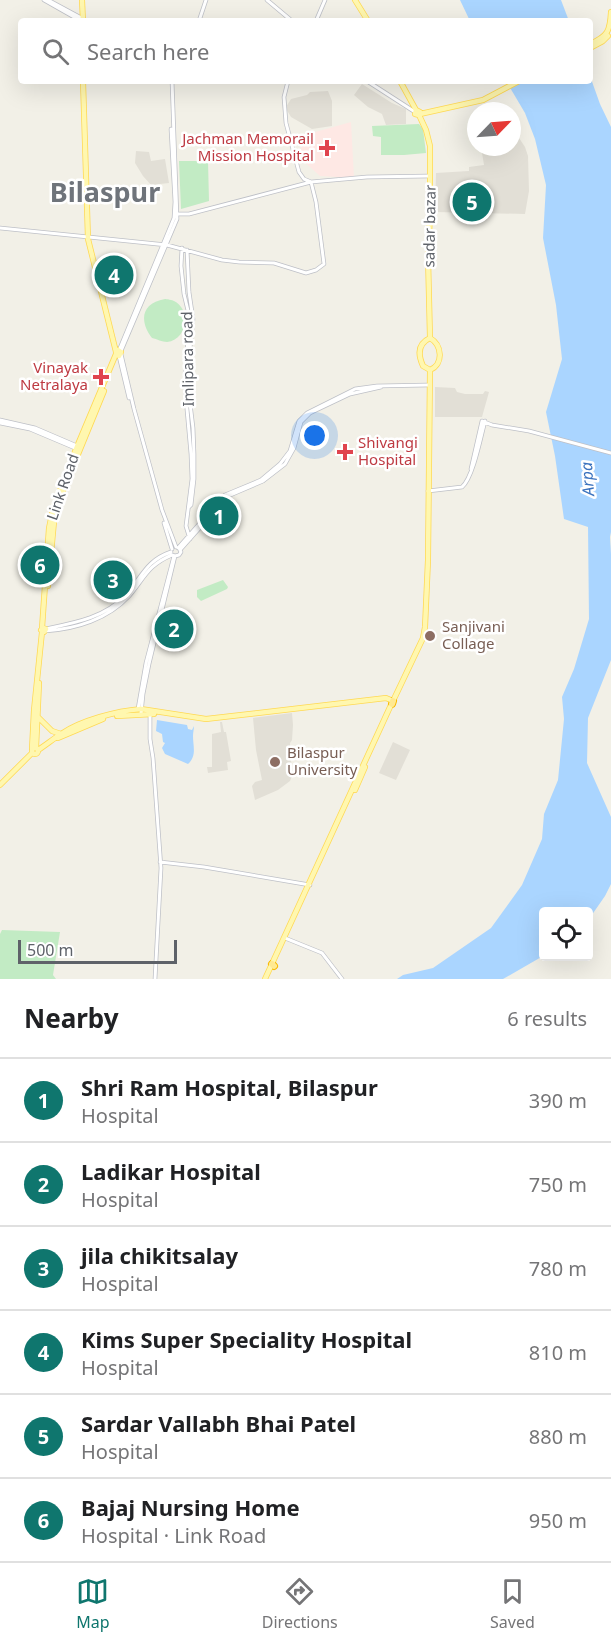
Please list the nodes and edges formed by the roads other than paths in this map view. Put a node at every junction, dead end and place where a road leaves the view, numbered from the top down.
1 (46, 0) edge
2 (81, 0) edge
3 (206, 0) edge
4 (267, 0) edge
5 (325, 0) edge
6 (355, 1) edge
7 (611, 12) edge
8 (78, 18) edge
9 (82, 18) edge
10 (201, 18) edge
11 (288, 18) edge
12 (317, 18) edge
13 (366, 18) edge
14 (611, 31) edge
15 (593, 44) edge
16 (593, 45) edge
17 (84, 84) edge
18 (171, 84) edge
19 (286, 84) edge
20 (372, 84) edge
21 (402, 84) edge
22 (507, 84) edge
23 (418, 112) junction
24 (431, 176) junction
25 (311, 182) junction
26 (176, 214) junction
27 (0, 228) edge
28 (89, 236) junction
29 (165, 244) junction
30 (184, 249) junction
31 (430, 338) junction
32 (119, 353) junction
33 (430, 370) junction
34 (429, 385) junction
35 (0, 421) edge
36 (78, 448) junction
37 (611, 453) edge
38 (428, 491) junction
39 (190, 538) junction
40 (175, 551) junction
41 (44, 630) junction
42 (393, 702) junction
43 (140, 712) junction
44 (150, 712) junction
45 (37, 716) junction
46 (59, 736) junction
47 (35, 750) junction
48 (0, 785) edge
49 (160, 862) junction
50 (310, 884) junction
51 (285, 938) junction
52 (155, 979) edge
53 (267, 979) edge
54 (342, 979) edge

1 - 8 street
2 - 9 main road
3 - 10 street
4 - 11 street
5 - 12 street
6 - 13 main road
7 - 15 main road
14 - 16 main road
17 - 28 main road
18 - 26 street, Link Road
19 - 25 street
20 - 23 street
21 - 23 main road, sadar bazar
22 - 23 main road
23 - 24 main road, sadar bazar
24 - 25 street
24 - 31 main road, sadar bazar
25 - 26 street
25 - 30 street
26 - 29 street, Link Road
27 - 28 street
28 - 29 street
28 - 32 main road
29 - 30 street
29 - 32 street, Link Road
30 - 39 street, Imlipara road
31 - 33 main road
31 - 33 main road
32 - 36 main road, Link Road
32 - 40 street
33 - 34 main road
34 - 38 main road
34 - 39 street
35 - 36 street
36 - 41 main road, Link Road
37 - 38 street
38 - 42 main road
39 - 40 street
40 - 41 street
40 - 43 street
41 - 45 main road, Link Road
41 - 47 main road
42 - 44 main road
42 - 50 main road
43 - 44 main road
43 - 46 main road
44 - 49 street
45 - 46 main road
45 - 47 main road, Link Road
46 - 47 main road
47 - 48 main road
49 - 50 street
49 - 52 street
50 - 51 main road
51 - 53 main road
51 - 54 street

